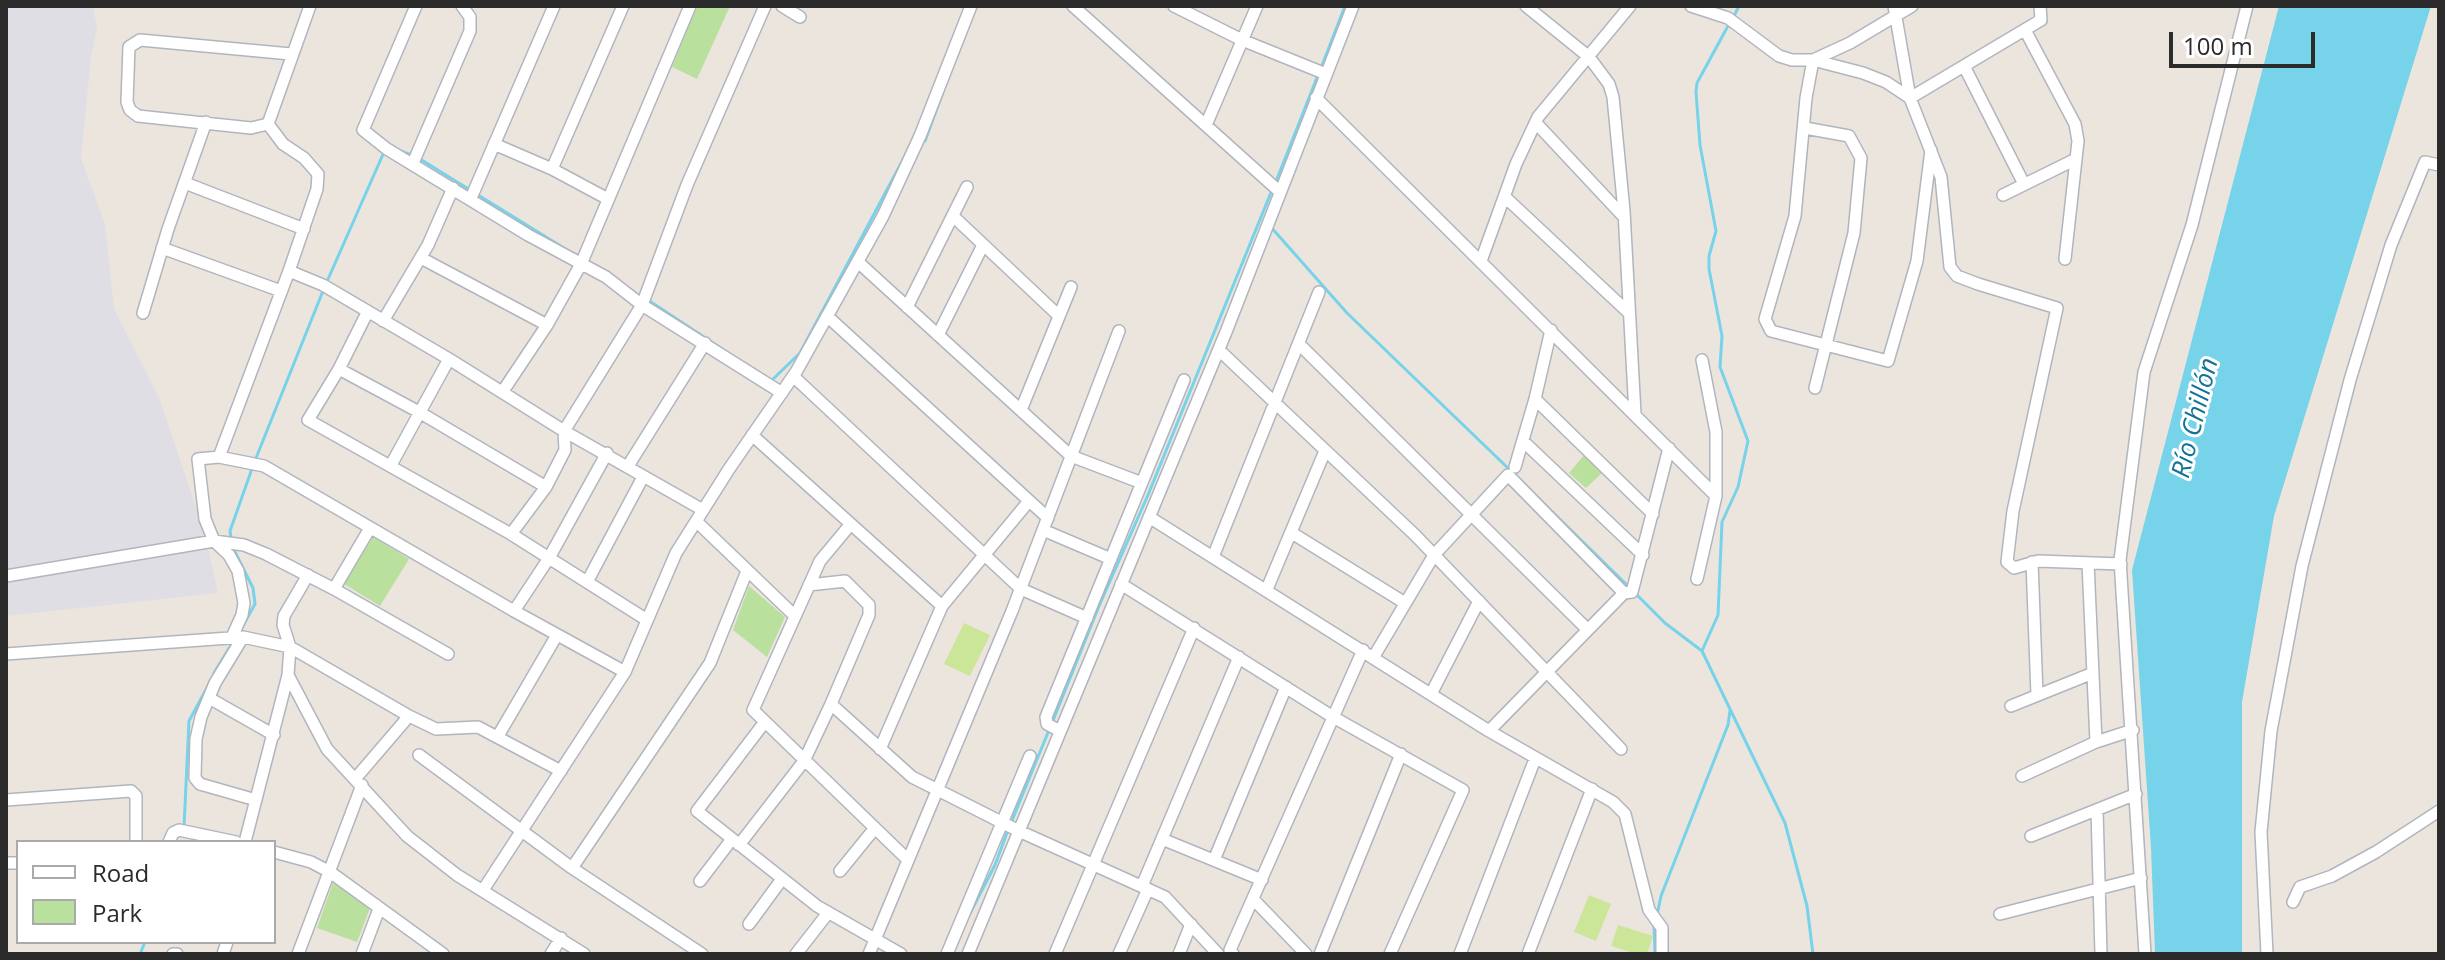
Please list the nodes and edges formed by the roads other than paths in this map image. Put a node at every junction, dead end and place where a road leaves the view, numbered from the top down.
1 (310, 6) edge
2 (416, 6) edge
3 (462, 6) edge
4 (554, 6) edge
5 (623, 6) edge
6 (690, 6) edge
7 (765, 6) edge
8 (782, 6) edge
9 (971, 6) edge
10 (1073, 6) edge
11 (1174, 6) edge
12 (1257, 6) edge
13 (1353, 6) edge
14 (1526, 6) edge
15 (1630, 6) edge
16 (1691, 6) edge
17 (1912, 6) edge
18 (2040, 6) edge
19 (2247, 6) edge
20 (1188, 10) edge
21 (1893, 11) edge
22 (800, 17) dead end
23 (2025, 30) junction
24 (1242, 40) junction
25 (291, 54) junction
26 (1589, 57) junction
27 (1813, 60) junction
28 (1964, 66) junction
29 (1326, 74) junction
30 (1316, 98) junction
31 (1910, 98) junction
32 (206, 122) junction
33 (1536, 123) junction
34 (268, 124) junction
35 (1206, 125) junction
36 (1805, 128) junction
37 (494, 144) junction
38 (1931, 150) junction
39 (2076, 159) junction
40 (413, 163) junction
41 (2439, 165) edge
42 (552, 169) junction
43 (185, 183) junction
44 (2024, 184) junction
45 (967, 187) dead end
46 (453, 188) junction
47 (1280, 192) junction
48 (2003, 195) dead end
49 (1505, 197) junction
50 (471, 198) junction
51 (608, 199) junction
52 (954, 217) junction
53 (1624, 218) junction
54 (304, 229) junction
55 (983, 245) junction
56 (162, 248) junction
57 (421, 258) junction
58 (2065, 259) dead end
59 (1481, 261) junction
60 (858, 262) junction
61 (581, 264) junction
62 (289, 271) junction
63 (1071, 287) dead end
64 (281, 291) junction
65 (1319, 292) dead end
66 (642, 305) junction
67 (907, 307) junction
68 (143, 313) dead end
69 (367, 313) junction
70 (1629, 313) junction
71 (827, 316) junction
72 (1059, 316) junction
73 (383, 321) junction
74 (547, 325) junction
75 (1551, 330) junction
76 (1119, 331) dead end
77 (938, 335) junction
78 (705, 343) junction
79 (1825, 343) junction
80 (1300, 345) junction
81 (1219, 350) junction
82 (449, 359) junction
83 (1702, 360) dead end
84 (339, 369) junction
85 (793, 376) junction
86 (1184, 380) dead end
87 (1815, 388) dead end
88 (503, 391) junction
89 (782, 393) junction
90 (1535, 399) junction
91 (1275, 405) junction
92 (1021, 410) junction
93 (419, 412) junction
94 (1635, 414) junction
95 (564, 431) junction
96 (752, 435) junction
97 (1523, 441) junction
98 (1669, 448) junction
99 (1325, 451) junction
100 (607, 453) junction
101 (1071, 456) junction
102 (219, 457) junction
103 (391, 465) junction
104 (628, 466) junction
105 (1515, 467) dead end
106 (643, 477) junction
107 (1142, 483) junction
108 (546, 487) junction
109 (1716, 496) junction
110 (1029, 501) junction
111 (703, 510) junction
112 (1472, 514) junction
113 (1653, 514) junction
114 (1149, 517) junction
115 (696, 521) junction
116 (1045, 524) junction
117 (850, 525) junction
118 (370, 528) junction
119 (1292, 533) junction
120 (511, 534) junction
121 (214, 541) junction
122 (1434, 555) junction
123 (1643, 555) junction
124 (983, 556) junction
125 (1213, 557) junction
126 (549, 558) junction
127 (2032, 562) junction
128 (2088, 563) junction
129 (2121, 564) junction
130 (1109, 565) junction
131 (747, 571) junction
132 (308, 575) junction
133 (6, 576) edge
134 (1697, 579) dead end
135 (1122, 580) junction
136 (587, 582) junction
137 (809, 585) junction
138 (334, 589) junction
139 (1021, 589) junction
140 (1267, 589) junction
141 (1624, 593) junction
142 (1479, 601) junction
143 (1405, 603) junction
144 (942, 606) junction
145 (514, 611) junction
146 (795, 616) junction
147 (1087, 618) junction
148 (647, 620) junction
149 (1194, 628) junction
150 (1588, 630) junction
151 (557, 635) junction
152 (237, 637) junction
153 (290, 647) junction
154 (6, 654) edge
155 (448, 654) dead end
156 (1368, 654) junction
157 (1239, 657) junction
158 (625, 672) junction
159 (1547, 672) junction
160 (2093, 673) junction
161 (288, 675) junction
162 (1286, 687) junction
163 (1431, 694) junction
164 (2037, 695) junction
165 (209, 698) junction
166 (831, 704) junction
167 (2011, 706) dead end
168 (409, 716) junction
169 (1333, 717) junction
170 (764, 723) junction
171 (2133, 730) junction
172 (1060, 731) junction
173 (1489, 731) junction
174 (274, 735) junction
175 (498, 736) junction
176 (2096, 742) junction
177 (880, 749) junction
178 (1621, 749) dead end
179 (1401, 754) junction
180 (419, 755) dead end
181 (1030, 756) dead end
182 (1535, 759) junction
183 (804, 761) junction
184 (561, 771) junction
185 (2022, 776) dead end
186 (358, 782) junction
187 (1592, 789) junction
188 (938, 790) junction
189 (2136, 794) junction
190 (6, 800) edge
191 (256, 800) junction
192 (2097, 810) junction
193 (2439, 811) edge
194 (1003, 823) junction
195 (875, 828) junction
196 (1019, 831) junction
197 (522, 832) junction
198 (2031, 836) dead end
199 (1162, 839) junction
200 (136, 840) edge
201 (170, 840) edge
202 (226, 840) edge
203 (246, 840) edge
204 (736, 842) junction
205 (276, 853) edge
206 (908, 860) junction
207 (1214, 860) junction
208 (1094, 865) junction
209 (572, 868) junction
210 (840, 871) dead end
211 (330, 872) junction
212 (2141, 878) junction
213 (782, 879) junction
214 (1262, 880) junction
215 (700, 881) dead end
216 (1145, 888) junction
217 (2099, 888) junction
218 (483, 890) junction
219 (1254, 900) junction
220 (2293, 902) dead end
221 (379, 909) junction
222 (828, 913) junction
223 (2000, 914) dead end
224 (749, 924) dead end
225 (1191, 924) junction
226 (561, 938) junction
227 (875, 940) junction
228 (428, 950) edge
229 (298, 954) edge
230 (362, 954) edge
231 (443, 954) edge
232 (551, 954) edge
233 (584, 954) edge
234 (702, 954) edge
235 (796, 954) edge
236 (869, 954) edge
237 (901, 954) edge
238 (947, 954) edge
239 (968, 954) edge
240 (1055, 954) edge
241 (1119, 954) edge
242 (1179, 954) edge
243 (1218, 954) edge
244 (1233, 954) edge
245 (1306, 954) edge
246 (1320, 954) edge
247 (1390, 954) edge
248 (1460, 954) edge
249 (1528, 954) edge
250 (1662, 954) edge
251 (2100, 954) edge
252 (2145, 954) edge
253 (2267, 954) edge

1 - 25 street
2 - 40 street
3 - 40 street
4 - 37 street
5 - 42 street
6 - 51 street
7 - 66 street
8 - 22 street
9 - 60 street
10 - 35 street
11 - 20 street
12 - 24 street
13 - 29 street
14 - 26 street
15 - 26 street
16 - 27 street
17 - 21 street
18 - 23 street
19 - 129 street
20 - 24 street
21 - 27 street
21 - 31 street
23 - 28 street
23 - 39 street
24 - 29 street
24 - 35 street
25 - 32 street
25 - 34 street
26 - 33 street
26 - 53 street
27 - 31 street
27 - 36 street
28 - 31 street
28 - 44 street
29 - 30 street
30 - 47 street
30 - 59 street
31 - 38 street
32 - 34 street
32 - 43 street
33 - 49 street
33 - 53 street
34 - 54 street
35 - 47 street
36 - 79 street
36 - 79 street
37 - 42 street
37 - 50 street
38 - 79 street
38 - 127 street
39 - 44 street
39 - 58 street
40 - 46 street
41 - 253 street
42 - 51 street
43 - 54 street
43 - 56 street
44 - 48 street
45 - 52 street
46 - 50 street
46 - 57 street
47 - 81 street
49 - 59 street
49 - 70 street
50 - 61 street
51 - 61 street
52 - 55 street
52 - 67 street
53 - 70 street
54 - 62 street
55 - 72 street
55 - 77 street
56 - 64 street
56 - 68 street
57 - 73 street
57 - 74 street
59 - 75 street
60 - 67 street
60 - 71 street
61 - 66 street
61 - 74 street
62 - 64 street
62 - 69 street
63 - 72 street
64 - 102 street
65 - 80 street
66 - 78 street
66 - 95 street
67 - 77 street
69 - 73 street
69 - 84 street
70 - 94 street
71 - 85 street
71 - 110 street
72 - 92 street
73 - 82 street
74 - 88 street
75 - 90 street
75 - 94 street
76 - 101 street
77 - 92 street
78 - 89 street
78 - 104 street
79 - 87 street
80 - 91 street
80 - 112 street
81 - 91 street
81 - 114 street
82 - 88 street
82 - 93 street
83 - 109 street
84 - 93 street
84 - 103 street
85 - 89 street
85 - 124 street
86 - 107 street
88 - 95 street
89 - 96 street
90 - 97 street
90 - 113 street
91 - 99 street
91 - 125 street
92 - 101 street
93 - 103 street
93 - 108 street
94 - 98 street
95 - 100 street
95 - 108 street
96 - 111 street
96 - 117 street
97 - 105 street
97 - 123 street
98 - 109 street
98 - 113 street
99 - 119 street
99 - 122 street
100 - 104 street
100 - 126 street
101 - 107 street
101 - 116 street
102 - 118 street
102 - 121 street
103 - 120 street
104 - 106 street
106 - 111 street
106 - 136 street
107 - 130 street
108 - 120 street
109 - 134 street
110 - 116 street
110 - 124 street
111 - 115 street
112 - 122 street
112 - 141 street
112 - 150 street
113 - 123 street
114 - 125 street
114 - 135 street
115 - 131 street
115 - 148 street
116 - 130 street
116 - 139 street
117 - 137 street
117 - 144 street
118 - 138 street
118 - 145 street
119 - 140 street
119 - 143 street
120 - 126 street
121 - 132 street
121 - 133 street
121 - 152 street
122 - 142 street
122 - 143 street
123 - 141 street
124 - 139 street
124 - 144 street
125 - 140 street
126 - 136 street
126 - 145 street
127 - 128 street
127 - 164 street
128 - 129 street
128 - 160 street
129 - 171 street
130 - 135 street
130 - 147 street
131 - 146 street
131 - 209 street
132 - 138 street
132 - 153 street
135 - 149 street
135 - 172 street
136 - 148 street
137 - 146 street
137 - 166 street
138 - 155 street
139 - 147 street
139 - 188 street
140 - 156 street
141 - 150 street
142 - 159 street
142 - 163 street
143 - 156 street
144 - 177 street
145 - 151 street
146 - 170 street
147 - 172 street
148 - 158 street
149 - 157 street
149 - 208 street
150 - 159 street
151 - 158 street
151 - 175 street
152 - 153 street
152 - 154 street
152 - 165 street
153 - 161 street
153 - 168 street
156 - 163 street
156 - 169 street
157 - 162 street
157 - 199 street
158 - 184 street
159 - 173 street
159 - 178 street
160 - 164 street
160 - 176 street
161 - 174 street
161 - 186 street
162 - 169 street
162 - 207 street
163 - 173 street
164 - 167 street
165 - 174 street
165 - 191 street
166 - 177 street
166 - 183 street
168 - 175 street
168 - 186 street
169 - 179 street
169 - 214 street
170 - 183 street
170 - 204 street
171 - 176 street
171 - 189 street
172 - 196 street
173 - 182 street
174 - 191 street
175 - 184 street
176 - 185 street
177 - 188 street
179 - 246 street
179 - 247 street
180 - 197 street
181 - 194 street
182 - 187 street
182 - 248 street
183 - 195 street
183 - 204 street
184 - 197 street
186 - 211 street
186 - 218 street
187 - 249 street
187 - 250 street
188 - 194 street
188 - 206 street
189 - 192 street
189 - 212 street
190 - 200 street
191 - 203 street
192 - 198 street
192 - 217 street
193 - 220 street
194 - 196 street
194 - 238 street
195 - 206 street
195 - 210 street
196 - 208 street
196 - 239 street
197 - 209 street
197 - 218 street
199 - 207 street
199 - 216 street
201 - 202 street
204 - 213 street
204 - 215 street
205 - 211 street
206 - 227 street
207 - 214 street
208 - 216 street
208 - 240 street
209 - 234 street
211 - 221 street
211 - 229 street
212 - 217 street
212 - 252 street
213 - 222 street
213 - 224 street
214 - 219 street
216 - 225 street
216 - 241 street
217 - 223 street
217 - 251 street
218 - 226 street
219 - 244 street
219 - 245 street
221 - 228 street
221 - 230 street
222 - 227 street
222 - 235 street
225 - 242 street
225 - 243 street
226 - 232 street
226 - 233 street
227 - 236 street
227 - 237 street
228 - 231 street

